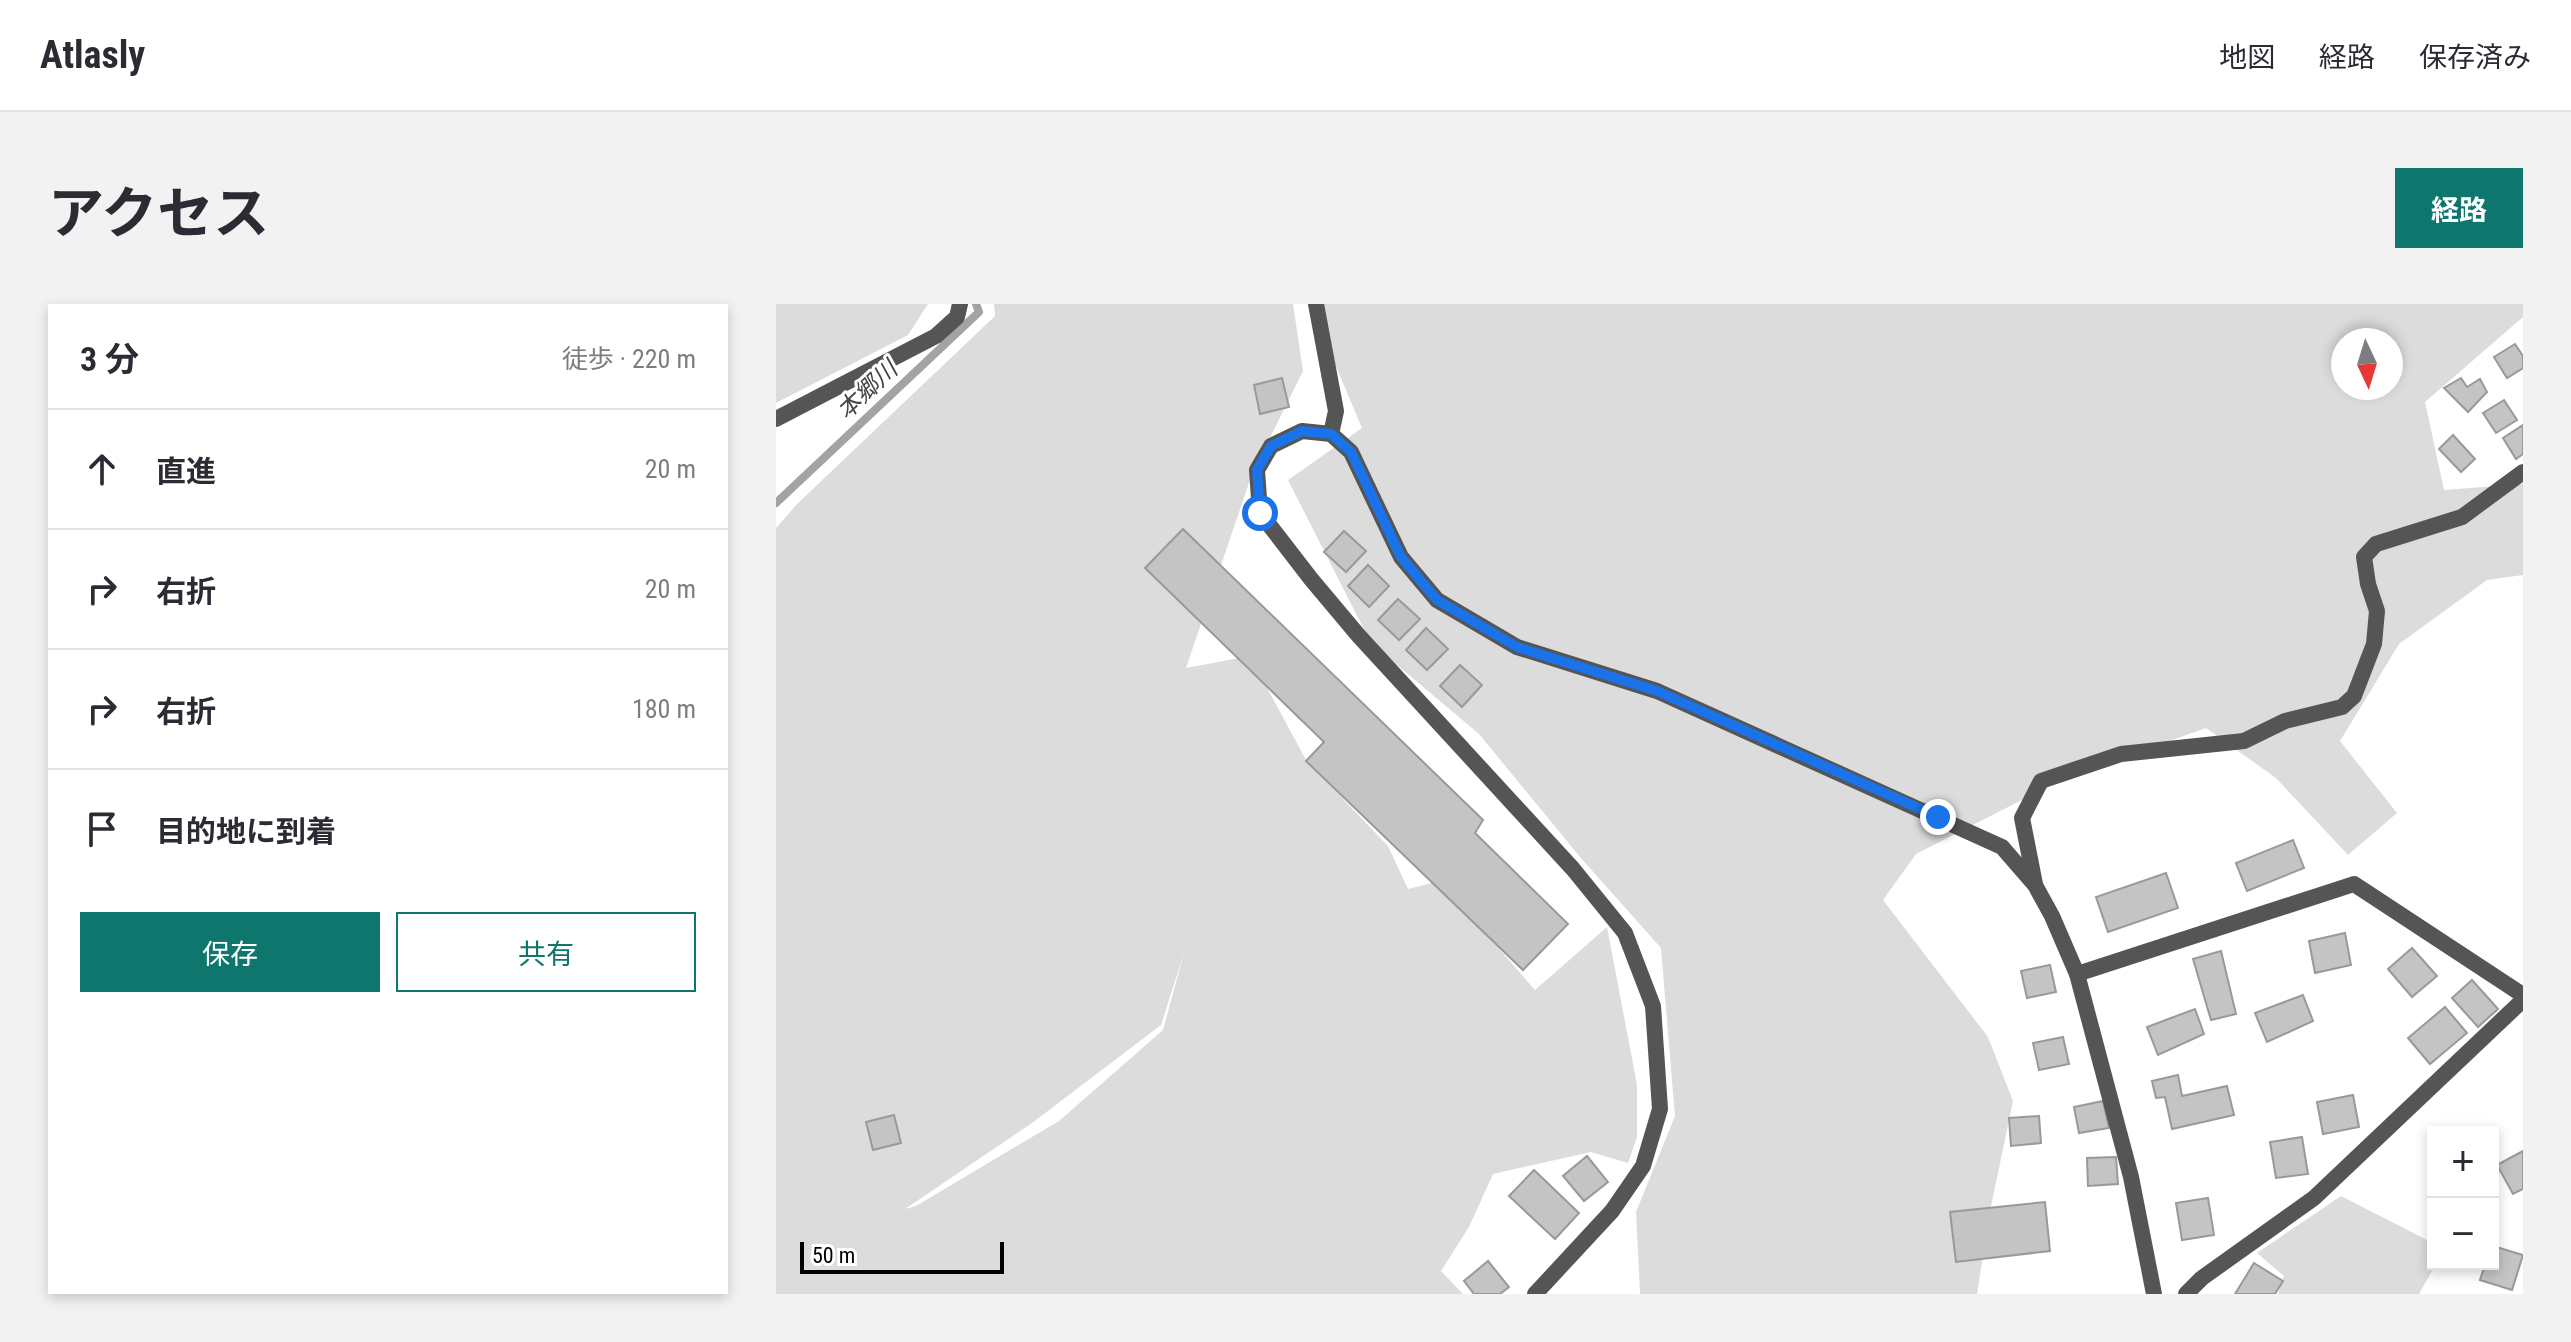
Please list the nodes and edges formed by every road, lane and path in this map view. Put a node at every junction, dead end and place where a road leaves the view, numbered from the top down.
1 (960, 304) edge
2 (1316, 304) edge
3 (776, 419) edge
4 (1331, 434) junction
5 (2523, 472) edge
6 (2035, 885) junction
7 (2077, 974) junction
8 (2523, 997) edge
9 (1535, 1294) edge
10 (2154, 1294) edge
11 (2186, 1294) edge

1 - 3 street
2 - 4 street
4 - 6 street
4 - 9 street
5 - 6 street
6 - 7 street
7 - 8 street
7 - 10 street
8 - 11 street

